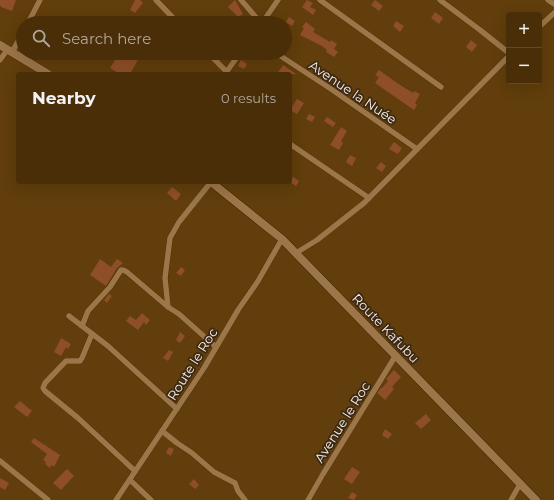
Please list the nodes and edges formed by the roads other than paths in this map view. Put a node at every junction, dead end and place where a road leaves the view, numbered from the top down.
1 (40, 0) edge
2 (156, 0) edge
3 (241, 0) edge
4 (278, 0) edge
5 (320, 0) edge
6 (440, 0) edge
7 (548, 0) edge
8 (554, 4) edge
9 (554, 13) edge
10 (32, 16) edge
11 (171, 16) edge
12 (255, 16) edge
13 (266, 16) edge
14 (542, 24) edge
15 (16, 43) edge
16 (0, 45) edge
17 (10, 51) junction
18 (506, 52) edge
19 (16, 55) edge
20 (506, 58) edge
21 (0, 60) edge
22 (25, 60) edge
23 (214, 60) edge
24 (235, 60) edge
25 (287, 60) edge
26 (45, 72) edge
27 (225, 72) edge
28 (227, 72) edge
29 (441, 87) dead end
30 (292, 145) edge
31 (417, 149) junction
32 (209, 184) edge
33 (213, 184) edge
34 (369, 198) junction
35 (282, 239) junction
36 (296, 253) junction
37 (168, 307) junction
38 (69, 316) dead end
39 (82, 326) junction
40 (92, 334) junction
41 (216, 347) junction
42 (396, 355) junction
43 (177, 408) junction
44 (162, 432) junction
45 (0, 461) edge
46 (136, 471) junction
47 (130, 480) junction
48 (520, 484) junction
49 (310, 499) edge
50 (48, 500) edge
51 (116, 500) edge
52 (151, 500) edge
53 (245, 500) edge
54 (510, 500) edge
55 (536, 500) edge

1 - 10 street
2 - 11 street
3 - 12 street
4 - 13 street
5 - 29 street
6 - 18 street
7 - 8 street
9 - 14 street
15 - 17 street
16 - 17 main road
17 - 19 main road
17 - 21 street
20 - 31 street
22 - 26 main road
23 - 27 street
24 - 28 street
25 - 31 street, Avenue la Nuée
30 - 34 street
31 - 34 street
32 - 37 street
33 - 35 main road, Route Kafubu
34 - 36 street
35 - 36 main road, Route Kafubu
35 - 41 street, Route le Roc
36 - 42 main road, Route Kafubu
37 - 39 street
37 - 41 street
38 - 39 street
39 - 40 street
40 - 43 street
40 - 46 street
41 - 43 street, Route le Roc
42 - 48 main road, Route Kafubu
42 - 49 street, Avenue le Roc
43 - 44 street, Route le Roc
44 - 46 street, Route le Roc
44 - 53 street
45 - 50 street
46 - 47 street, Route le Roc
47 - 51 street, Route le Roc
47 - 52 street
48 - 54 street
48 - 55 main road, Route Kafubu

